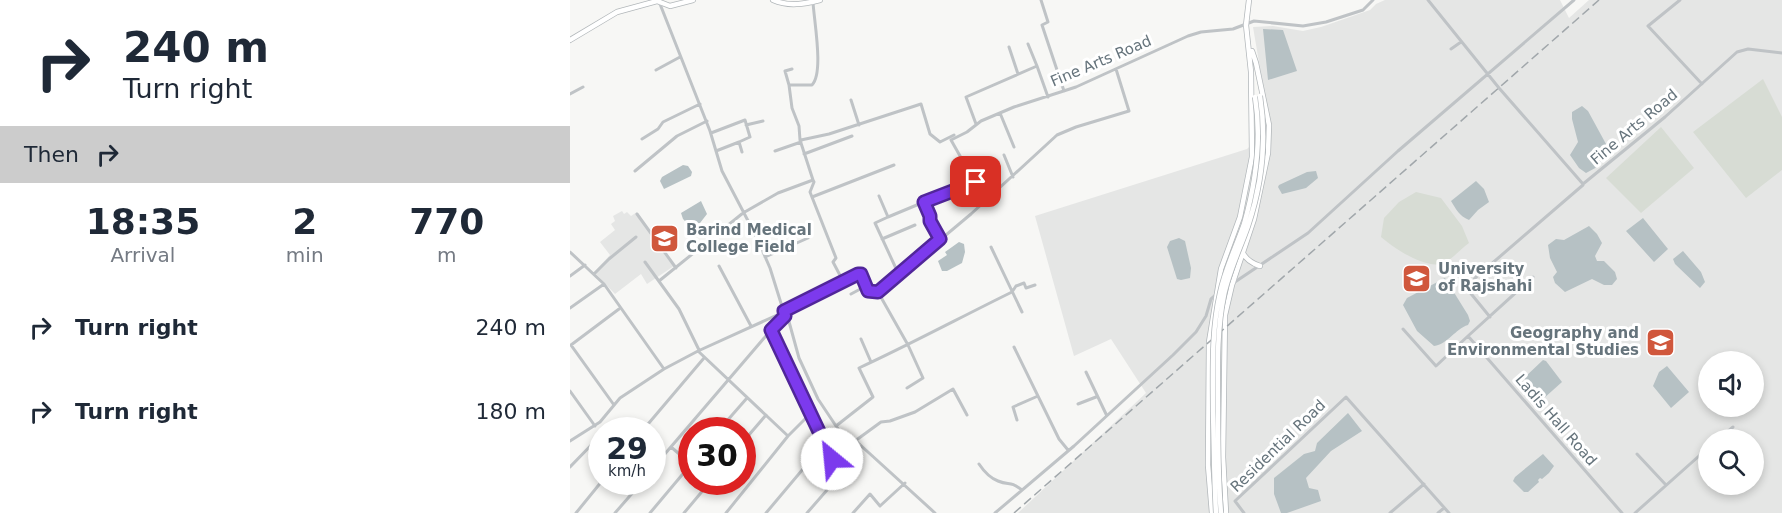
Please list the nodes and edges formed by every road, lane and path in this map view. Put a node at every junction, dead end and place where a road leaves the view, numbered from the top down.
1 (693, 0) edge
2 (820, 0) edge
3 (1041, 0) edge
4 (1249, 0) edge
5 (1373, 0) edge
6 (1428, 0) edge
7 (1574, 0) edge
8 (1680, 0) edge
9 (657, 1) edge
10 (776, 1) edge
11 (813, 2) junction
12 (1246, 25) junction
13 (570, 40) edge
14 (1461, 42) junction
15 (1028, 45) dead end
16 (1250, 46) junction
17 (1009, 47) dead end
18 (1451, 49) dead end
19 (1782, 53) edge
20 (680, 57) junction
21 (1037, 66) junction
22 (792, 69) dead end
23 (1116, 69) junction
24 (656, 70) dead end
25 (1018, 74) junction
26 (1488, 74) junction
27 (1259, 81) junction
28 (1251, 82) junction
29 (1702, 84) junction
30 (789, 85) junction
31 (584, 87) dead end
32 (1064, 91) junction
33 (570, 94) edge
34 (1048, 97) junction
35 (1258, 97) junction
36 (851, 100) dead end
37 (700, 104) junction
38 (1000, 113) junction
39 (706, 121) junction
40 (763, 121) dead end
41 (977, 124) junction
42 (746, 125) junction
43 (859, 125) junction
44 (971, 129) junction
45 (711, 133) junction
46 (852, 136) dead end
47 (642, 139) dead end
48 (800, 141) junction
49 (739, 142) junction
50 (1014, 147) dead end
51 (716, 151) junction
52 (775, 151) dead end
53 (742, 152) dead end
54 (804, 154) junction
55 (1004, 155) dead end
56 (894, 165) dead end
57 (635, 171) dead end
58 (1012, 177) junction
59 (813, 180) junction
60 (1583, 184) junction
61 (879, 196) dead end
62 (812, 197) junction
63 (924, 202) junction
64 (743, 213) junction
65 (637, 214) dead end
66 (888, 217) junction
67 (915, 225) dead end
68 (636, 237) dead end
69 (808, 238) dead end
70 (882, 239) junction
71 (940, 239) junction
72 (992, 247) dead end
73 (1242, 251) junction
74 (570, 252) edge
75 (765, 257) junction
76 (645, 262) dead end
77 (585, 265) junction
78 (719, 266) dead end
79 (1260, 266) junction
80 (676, 268) junction
81 (594, 274) junction
82 (899, 275) junction
83 (570, 276) edge
84 (1533, 277) dead end
85 (659, 281) junction
86 (843, 281) junction
87 (604, 284) junction
88 (1035, 285) dead end
89 (1232, 285) junction
90 (866, 286) junction
91 (1013, 291) junction
92 (878, 292) junction
93 (851, 294) dead end
94 (1215, 295) junction
95 (570, 308) edge
96 (620, 309) dead end
97 (784, 311) junction
98 (1022, 312) dead end
99 (785, 316) junction
100 (1490, 317) junction
101 (751, 326) junction
102 (1403, 329) dead end
103 (771, 330) junction
104 (1468, 336) junction
105 (861, 339) dead end
106 (571, 345) edge
107 (908, 345) junction
108 (1014, 347) dead end
109 (698, 351) junction
110 (704, 358) junction
111 (871, 362) junction
112 (664, 369) junction
113 (1086, 372) dead end
114 (728, 379) junction
115 (907, 388) dead end
116 (570, 392) edge
117 (1038, 396) junction
118 (748, 397) junction
119 (1096, 397) junction
120 (1078, 404) dead end
121 (614, 405) junction
122 (810, 414) junction
123 (1106, 414) junction
124 (766, 415) junction
125 (967, 415) dead end
126 (588, 417) edge
127 (603, 417) edge
128 (654, 417) edge
129 (730, 417) edge
130 (1017, 420) dead end
131 (836, 426) junction
132 (756, 427) edge
133 (588, 430) edge
134 (788, 436) junction
135 (570, 440) edge
136 (855, 441) junction
137 (824, 444) junction
138 (671, 447) junction
139 (588, 448) edge
140 (1068, 450) junction
141 (666, 453) edge
142 (678, 453) edge
143 (1637, 454) dead end
144 (1698, 457) edge
145 (979, 464) dead end
146 (570, 467) edge
147 (678, 479) edge
148 (904, 483) junction
149 (1424, 484) junction
150 (1666, 485) junction
151 (1022, 490) junction
152 (591, 495) edge
153 (631, 495) edge
154 (700, 495) edge
155 (1444, 508) junction
156 (687, 512) edge
157 (576, 513) edge
158 (615, 513) edge
159 (650, 513) edge
160 (726, 513) edge
161 (766, 513) edge
162 (807, 513) edge
163 (853, 513) edge
164 (935, 513) edge
165 (995, 513) edge
166 (1214, 513) edge
167 (1221, 513) edge
168 (1226, 513) edge
169 (1244, 513) edge
170 (1390, 513) edge
171 (1438, 513) edge
172 (1449, 513) edge
173 (1622, 513) edge
174 (1635, 513) edge

1 - 9 street
2 - 11 street
3 - 32 street
4 - 12 street
5 - 12 street, Fine Arts Road
6 - 14 street, Fine Arts Road
7 - 26 street
8 - 29 street
9 - 13 street
9 - 20 street
10 - 11 street
11 - 30 street
12 - 16 street
12 - 23 street, Fine Arts Road
14 - 18 street
14 - 26 street, Fine Arts Road
15 - 21 street
16 - 27 street
16 - 28 street
17 - 25 street
19 - 29 street, Fine Arts Road
20 - 24 street
20 - 37 street
21 - 25 street
21 - 34 street
22 - 30 street
23 - 32 street, Fine Arts Road
23 - 58 street
25 - 41 street
26 - 60 street, Fine Arts Road
26 - 79 street
27 - 35 street
27 - 73 street
28 - 35 street
28 - 94 street
29 - 60 street, Fine Arts Road
30 - 48 street
31 - 33 street
32 - 34 street, Fine Arts Road
34 - 38 street, Fine Arts Road
35 - 166 street, bridge
35 - 167 street, bridge
36 - 43 street
37 - 39 street
37 - 47 street
38 - 41 street, Fine Arts Road
38 - 50 street
39 - 45 street
39 - 57 street
40 - 42 street
41 - 44 street, Fine Arts Road
42 - 45 street
42 - 49 street
43 - 44 street
43 - 48 street
44 - 63 street, Fine Arts Road
45 - 51 street
46 - 54 street
48 - 52 street
48 - 54 street
49 - 51 street
49 - 53 street
51 - 64 street
54 - 59 street
55 - 58 street
56 - 62 street
58 - 71 street
59 - 62 street
59 - 64 street
60 - 100 street
61 - 66 street
62 - 86 street
63 - 66 street
63 - 71 street
64 - 75 street
64 - 80 street
65 - 80 street
66 - 70 street
67 - 70 street
68 - 81 street
69 - 75 street
70 - 82 street
71 - 82 street
72 - 91 street
73 - 79 street
73 - 89 street
74 - 77 street
75 - 97 street
76 - 85 street
77 - 81 street
77 - 83 street
78 - 101 street
79 - 89 street
80 - 85 street
81 - 87 street
82 - 92 street
84 - 100 street
85 - 109 street
86 - 90 street
86 - 97 street
87 - 95 street
87 - 112 street
88 - 91 street
89 - 94 street
89 - 168 street
90 - 92 street
90 - 93 street
91 - 98 street
91 - 107 street
92 - 107 street
94 - 123 street
94 - 166 street
96 - 106 street
97 - 99 street
97 - 101 street
99 - 103 street
99 - 131 street
100 - 104 street
101 - 109 street
102 - 104 street
103 - 114 street
103 - 122 street
104 - 173 street, Ladis Hall Road
105 - 111 street
106 - 121 street
107 - 111 street
107 - 115 street
108 - 117 street
109 - 110 street
109 - 112 street
110 - 114 street
110 - 128 street
111 - 131 street
112 - 121 street
113 - 119 street
114 - 118 street
114 - 138 street
116 - 126 street
117 - 130 street
117 - 140 street
118 - 124 street
118 - 129 street
119 - 120 street
119 - 123 street
121 - 127 street
122 - 134 street
122 - 137 street
123 - 140 street
124 - 132 street
124 - 134 street
125 - 136 street
131 - 136 street
133 - 135 street
134 - 160 street
136 - 148 street
137 - 161 street
137 - 162 street
138 - 141 street
138 - 142 street
139 - 146 street
140 - 151 street
143 - 150 street
144 - 150 street
145 - 151 street
147 - 159 street
148 - 163 street
148 - 164 street
149 - 155 street
149 - 169 street, Residential Road
149 - 170 street
150 - 174 street
151 - 165 street
152 - 157 street
153 - 158 street
154 - 156 street
155 - 171 street
155 - 172 street

